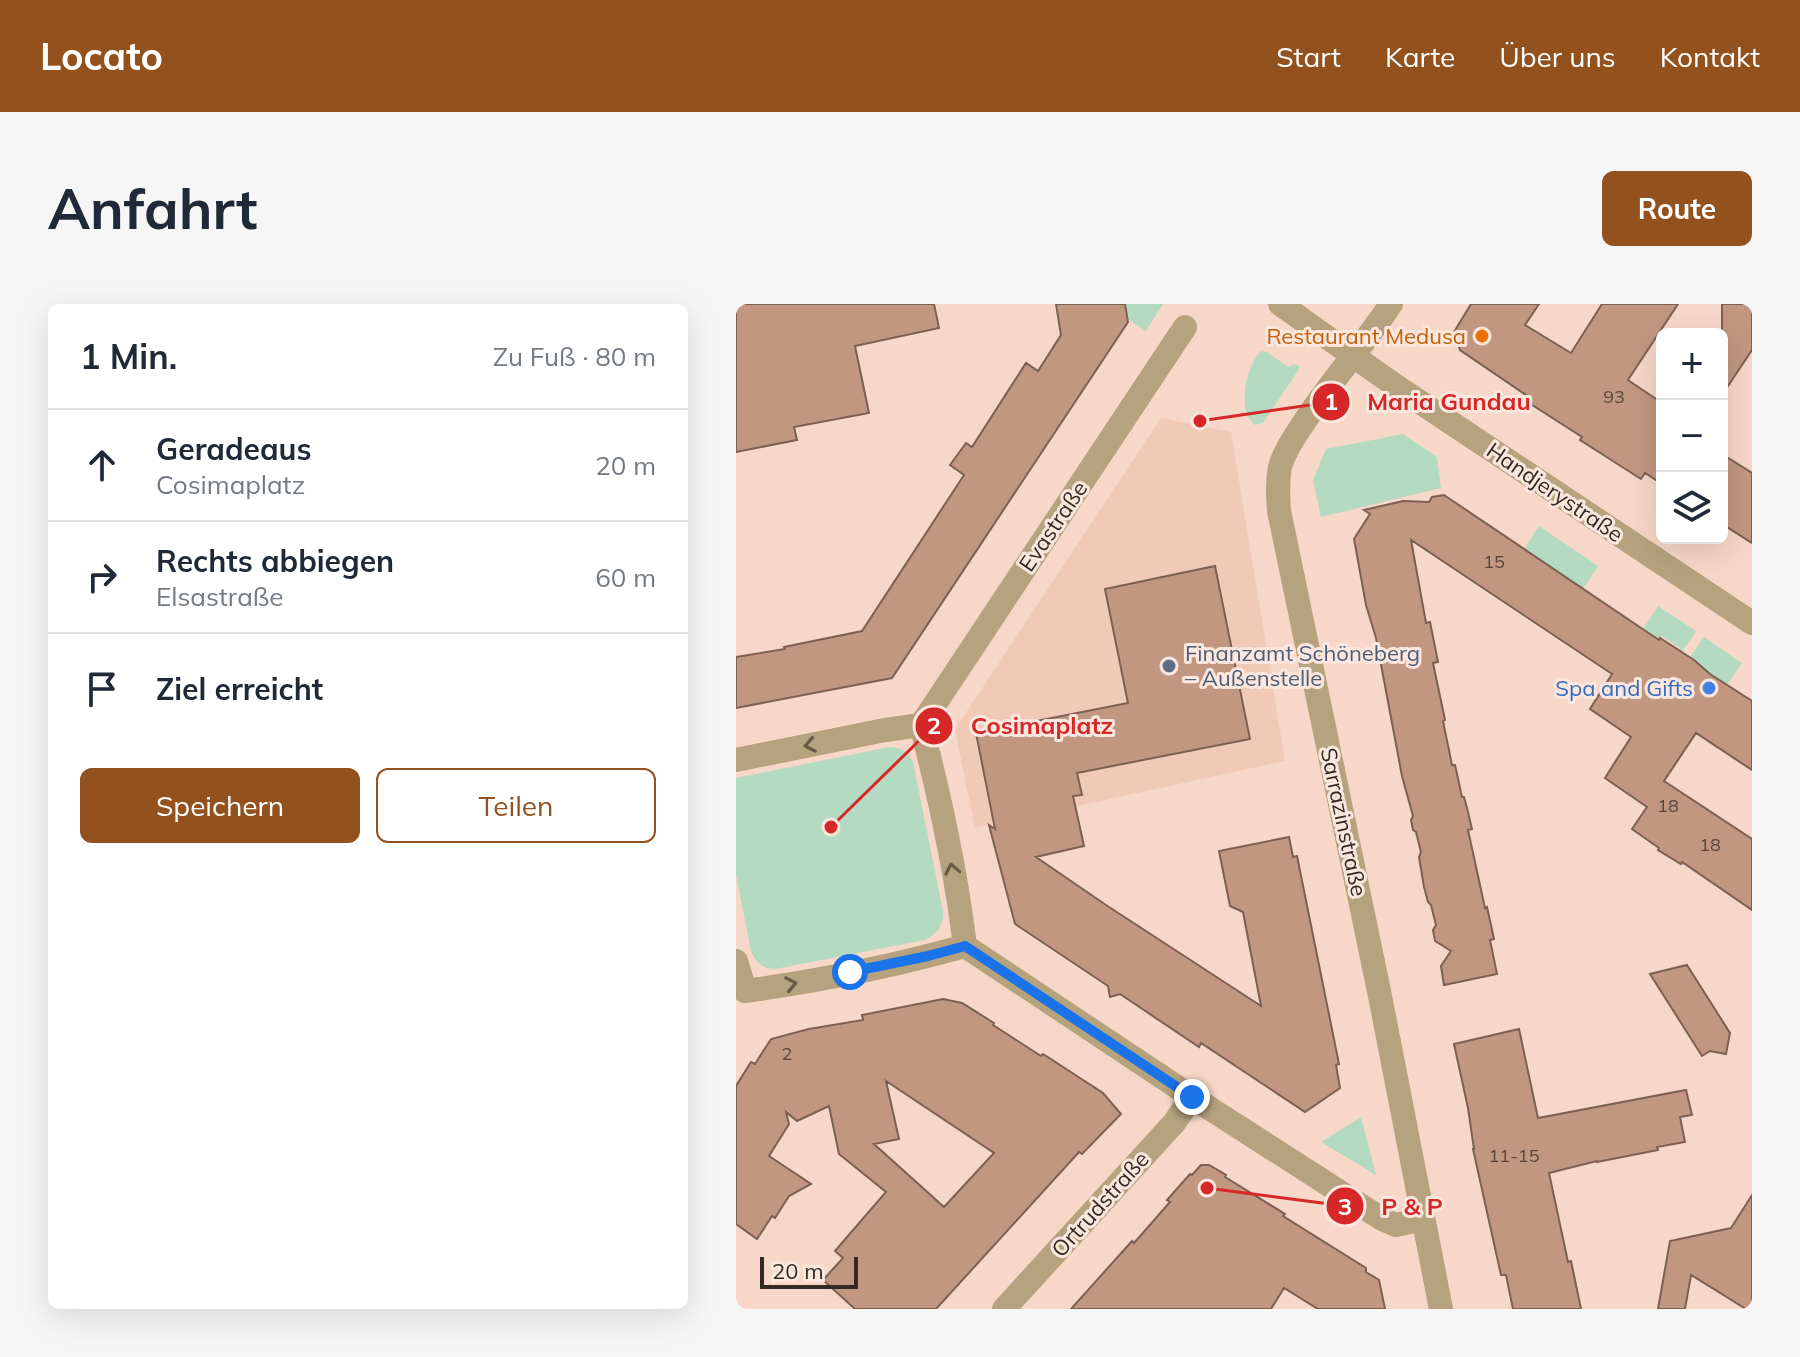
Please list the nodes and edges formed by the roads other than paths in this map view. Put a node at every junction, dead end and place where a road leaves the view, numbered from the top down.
1 (1280, 304) edge
2 (1391, 304) edge
3 (1185, 327) dead end
4 (1353, 356) junction
5 (1752, 623) edge
6 (921, 725) junction
7 (736, 760) edge
8 (965, 946) junction
9 (736, 961) edge
10 (740, 997) edge
11 (1192, 1097) junction
12 (1423, 1219) junction
13 (1004, 1309) edge
14 (1441, 1309) edge

1 - 4 street, Handjerystraße
2 - 4 street, Sarrazinstraße
3 - 6 street, Evastraße
4 - 5 street, Handjerystraße
4 - 12 street, Sarrazinstraße
6 -> 7 street
8 -> 6 street
10 -> 8 street
8 - 11 street
9 - 10 street
11 - 12 street
11 - 13 street, Ortrudstraße
12 - 14 street, Sarrazinstraße

